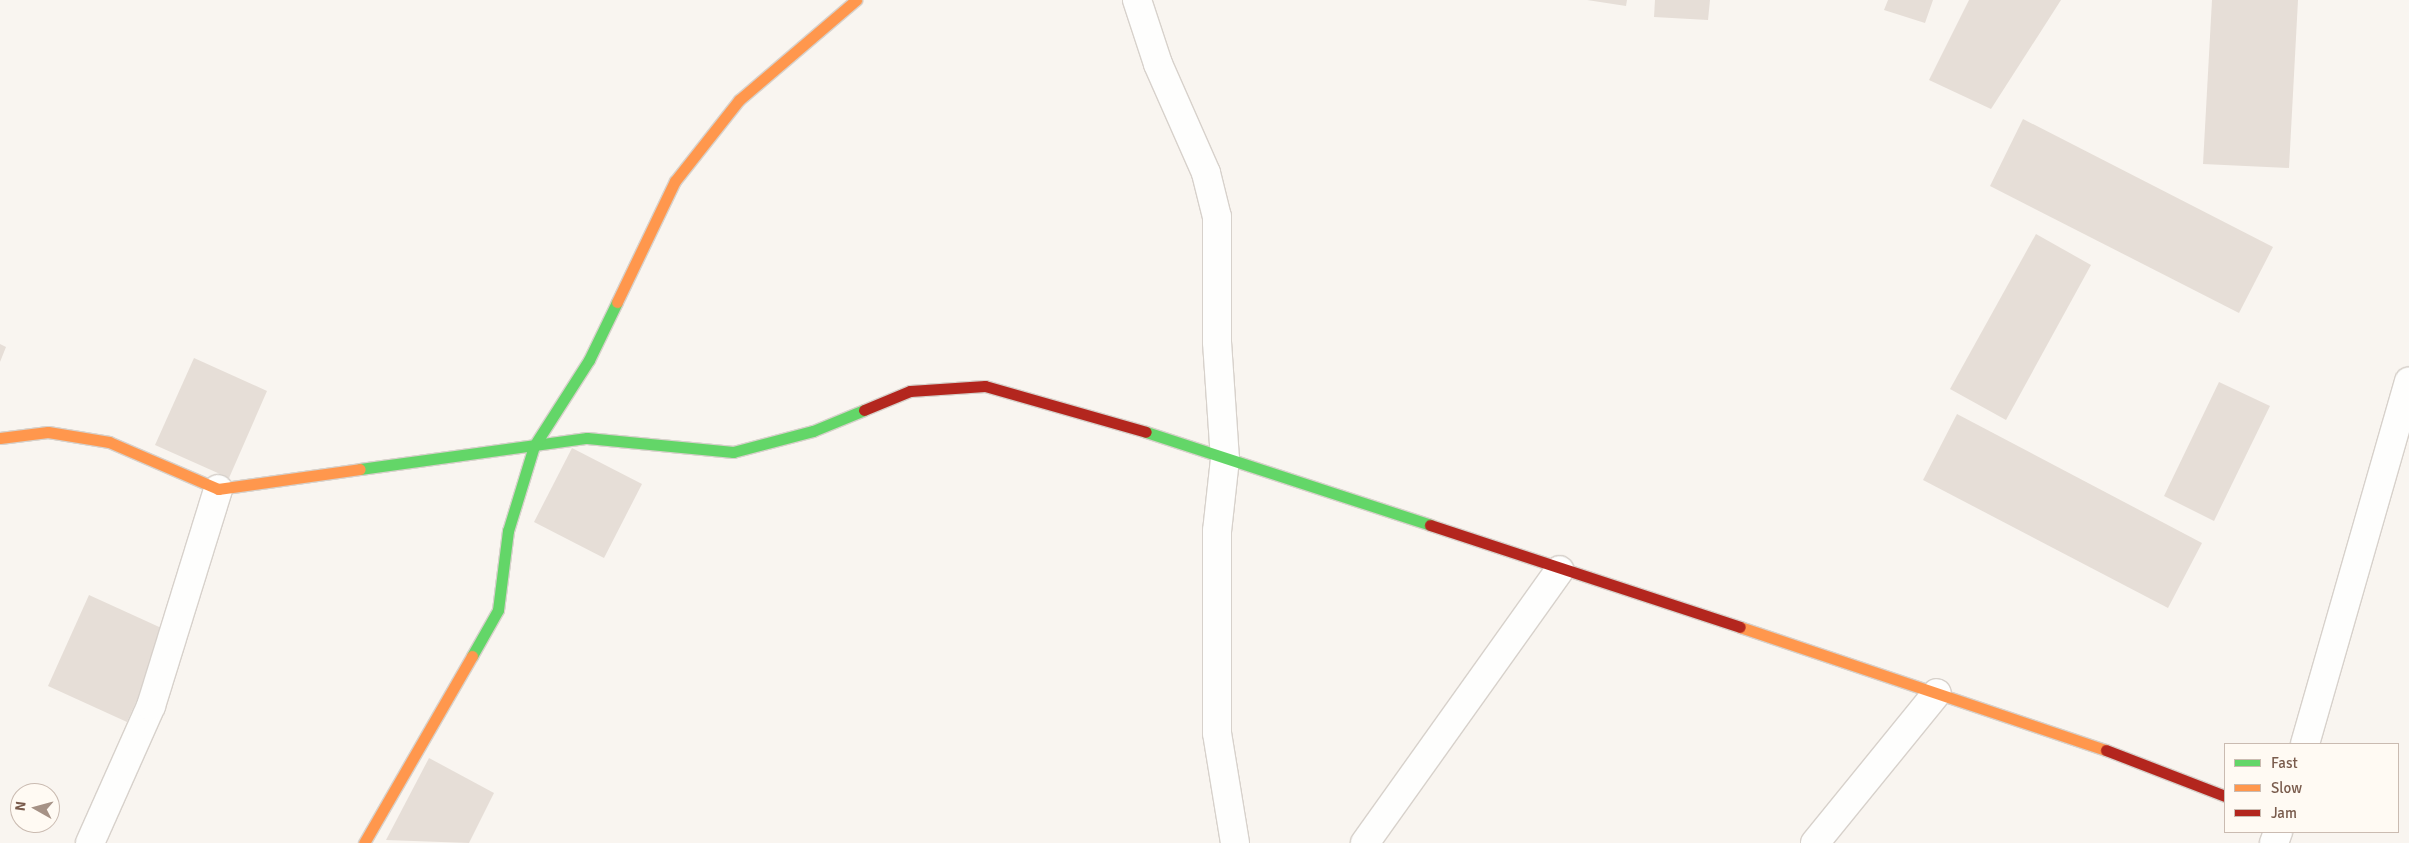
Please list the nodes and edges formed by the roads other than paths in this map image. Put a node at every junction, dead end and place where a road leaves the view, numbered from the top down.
1 (856, 0) edge
2 (1137, 0) edge
3 (2409, 382) edge
4 (0, 438) edge
5 (534, 446) junction
6 (1226, 459) junction
7 (218, 489) junction
8 (1560, 570) junction
9 (1937, 693) junction
10 (2305, 743) edge
11 (2224, 796) edge
12 (90, 843) edge
13 (364, 843) edge
14 (1235, 843) edge
15 (1365, 843) edge
16 (1815, 843) edge

1 - 5 street
2 - 6 street
3 - 10 street
4 - 7 street
5 - 6 street
5 - 7 street
5 - 13 street
6 - 8 street
6 - 14 street
7 - 12 street
8 - 9 street
8 - 15 street
9 - 11 street
9 - 16 street

